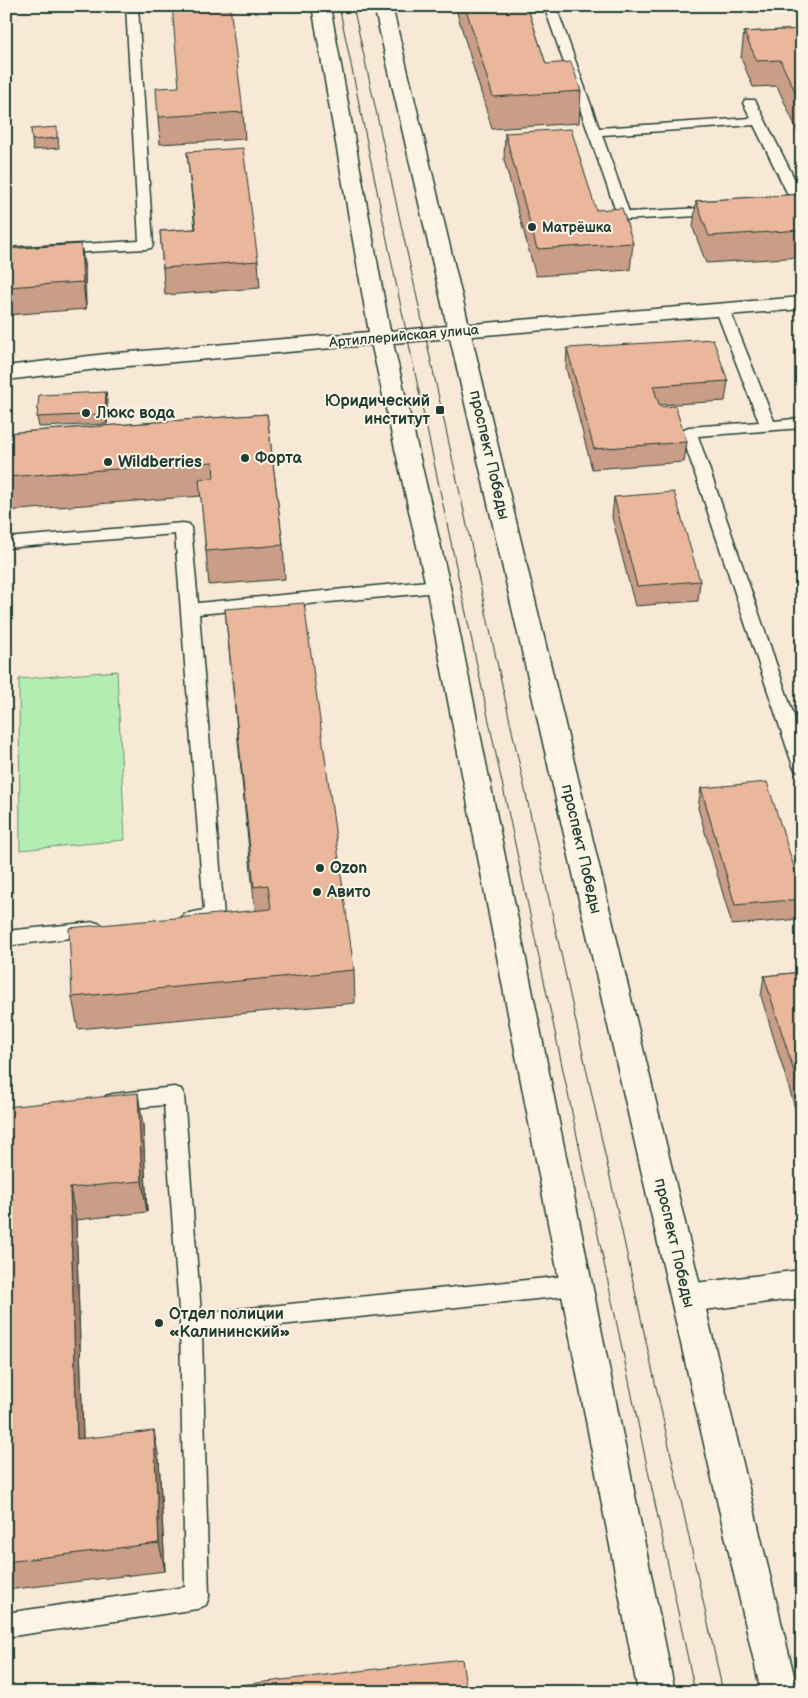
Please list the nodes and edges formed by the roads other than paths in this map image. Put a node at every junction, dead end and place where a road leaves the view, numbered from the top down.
1 (132, 6) edge
2 (321, 6) edge
3 (383, 6) edge
4 (550, 6) edge
5 (750, 103) dead end
6 (759, 121) junction
7 (594, 132) junction
8 (797, 186) edge
9 (771, 208) edge
10 (732, 210) edge
11 (6, 252) edge
12 (802, 303) edge
13 (722, 308) junction
14 (460, 332) junction
15 (381, 338) junction
16 (6, 373) edge
17 (802, 423) edge
18 (768, 426) junction
19 (6, 543) edge
20 (438, 586) junction
21 (190, 609) junction
22 (802, 766) edge
23 (175, 920) edge
24 (115, 927) edge
25 (6, 939) edge
26 (95, 1104) edge
27 (802, 1284) edge
28 (576, 1285) junction
29 (687, 1298) junction
30 (191, 1324) junction
31 (6, 1625) edge
32 (657, 1692) edge
33 (780, 1692) edge

1 - 11 lane
2 - 15 main road
3 - 14 main road, проспект Победы
4 - 7 lane
5 - 6 lane
6 - 7 lane
6 - 8 lane
7 - 10 lane
8 - 9 lane
12 - 13 main road, Артиллерийская улица
13 - 14 main road, Артиллерийская улица
13 - 18 lane
14 - 15 main road, Артиллерийская улица
14 - 29 main road, проспект Победы
15 - 16 main road, Артиллерийская улица
15 - 20 main road
17 - 18 lane
18 - 22 lane
19 - 21 lane
20 - 21 lane
20 - 28 main road
21 - 23 lane
24 - 25 lane
26 - 30 lane
27 - 29 main road
28 - 30 lane
28 - 32 main road
29 - 33 main road, проспект Победы
30 - 31 lane

